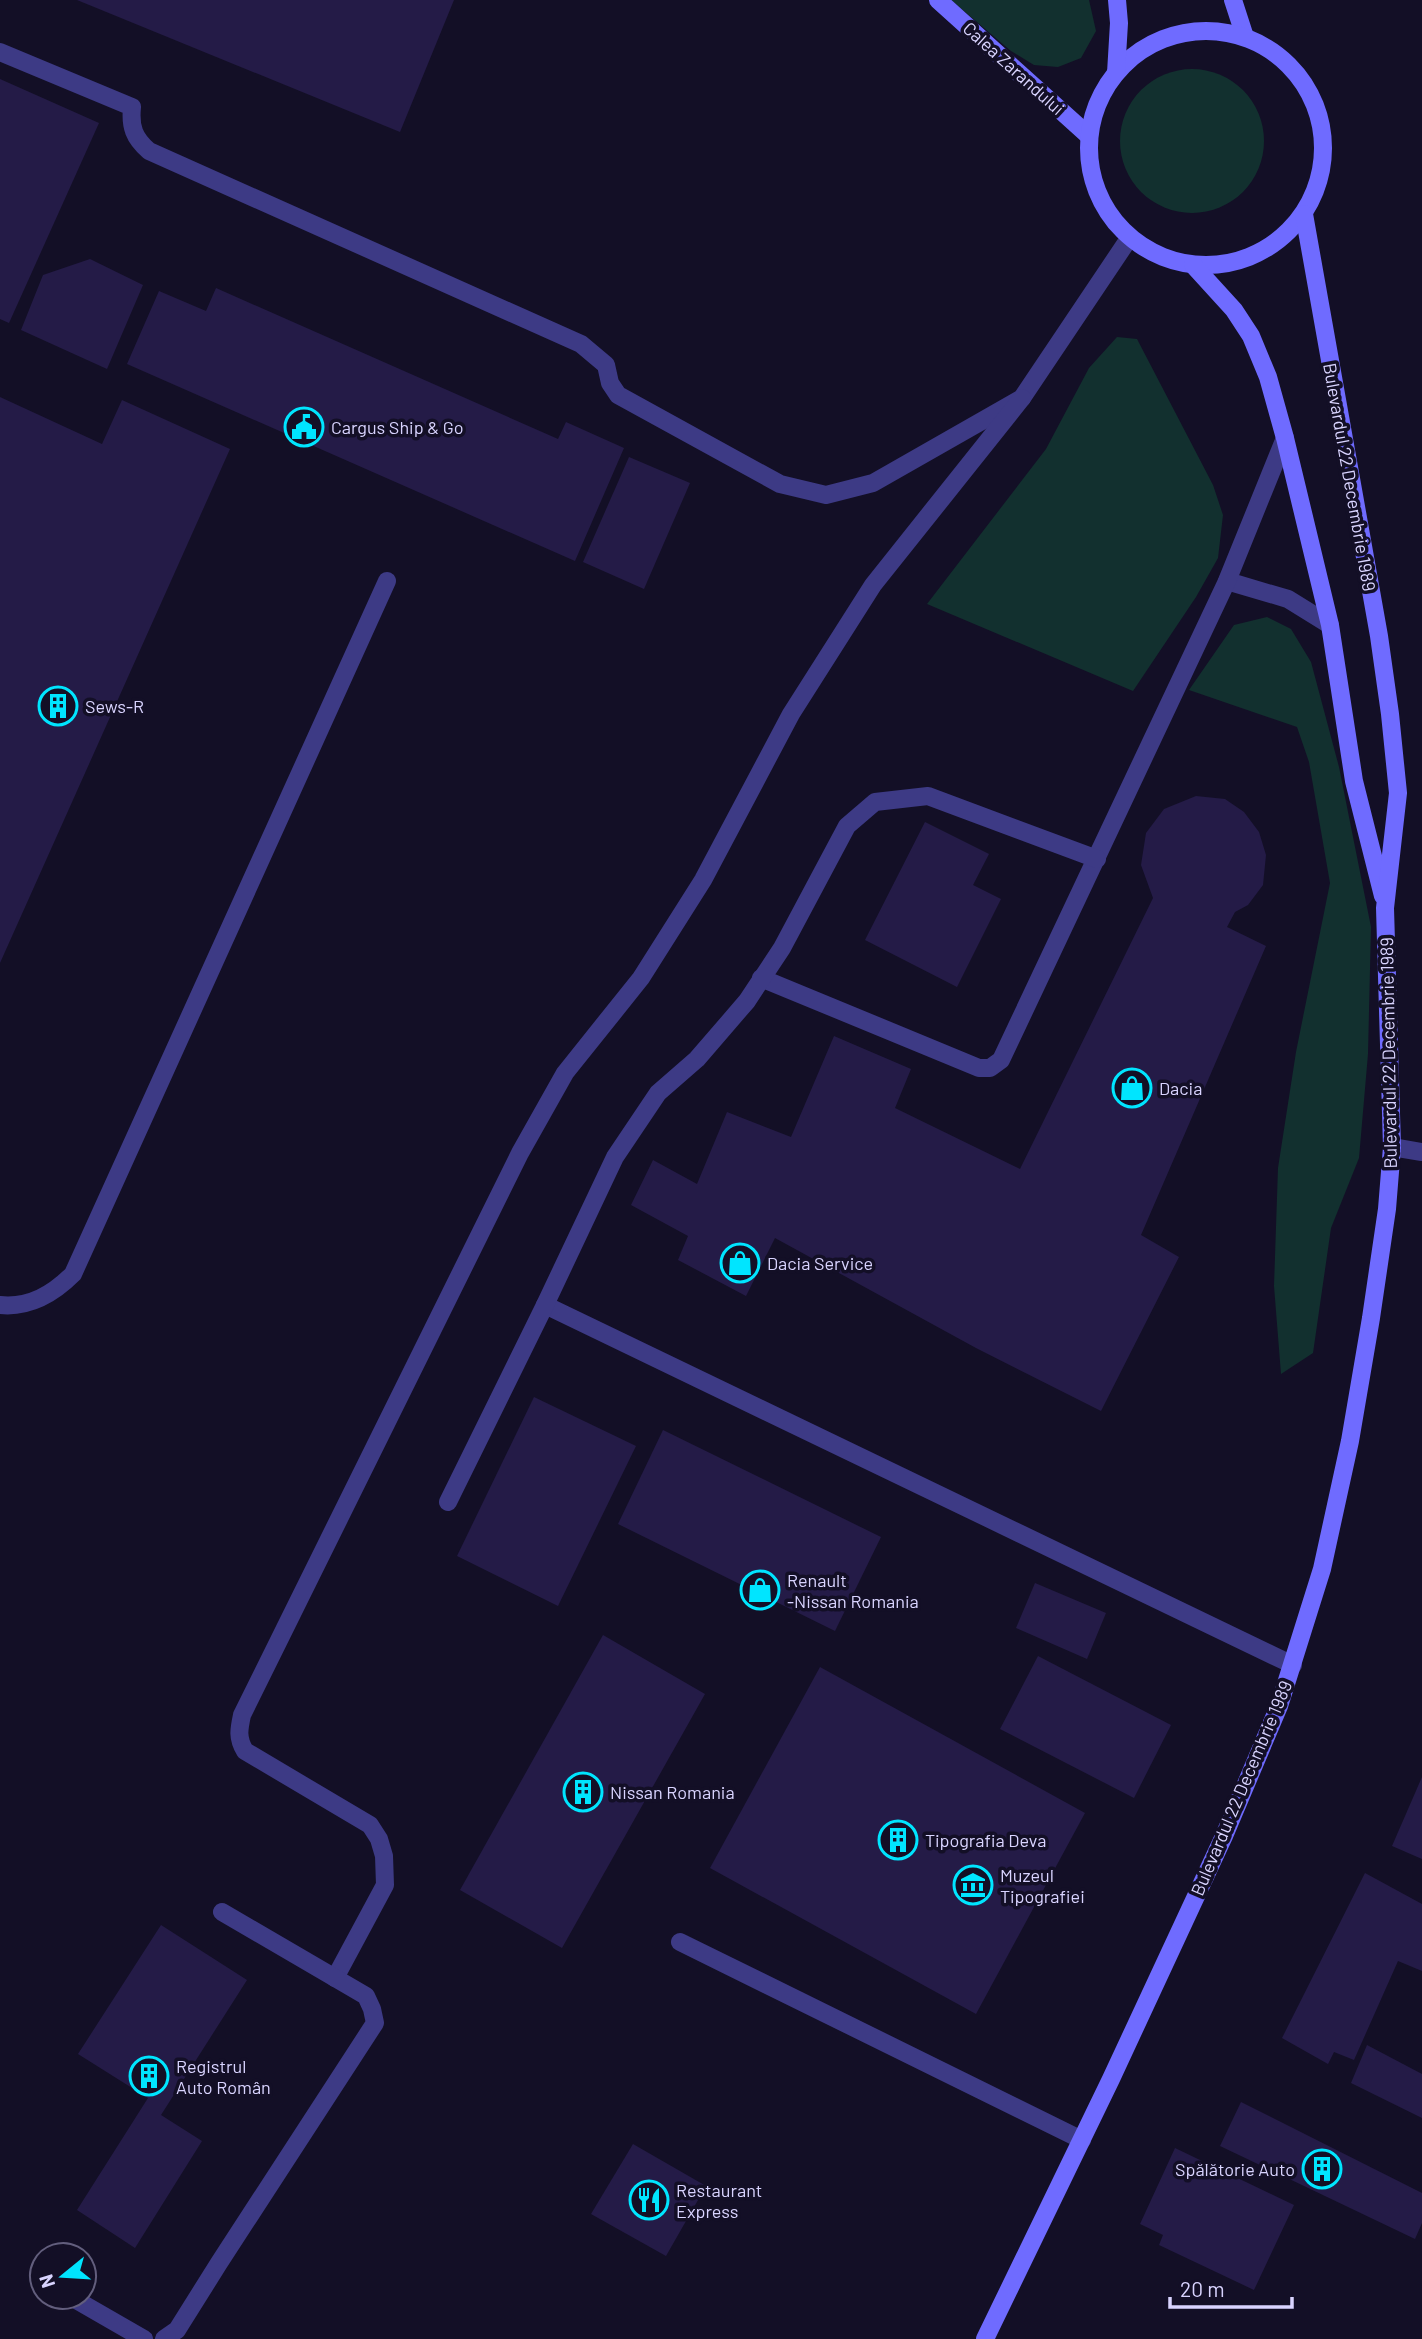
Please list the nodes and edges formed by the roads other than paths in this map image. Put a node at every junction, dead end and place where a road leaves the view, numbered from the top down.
1 (938, 0) edge
2 (1117, 0) edge
3 (1233, 0) edge
4 (1245, 37) junction
5 (0, 52) edge
6 (1116, 73) junction
7 (1090, 136) junction
8 (1304, 214) junction
9 (1130, 237) junction
10 (1193, 265) junction
11 (1022, 398) junction
12 (1285, 438) junction
13 (387, 581) dead end
14 (1227, 581) junction
15 (1330, 625) junction
16 (1097, 859) junction
17 (1385, 908) junction
18 (761, 978) junction
19 (1392, 1147) junction
20 (1422, 1152) edge
21 (0, 1305) edge
22 (545, 1305) junction
23 (448, 1502) dead end
24 (1293, 1665) junction
25 (222, 1912) dead end
26 (680, 1942) dead end
27 (335, 1978) junction
28 (1082, 2140) junction
29 (95, 2311) edge
30 (144, 2339) edge
31 (164, 2339) edge
32 (985, 2339) edge

1 - 7 main road, Calea Zarandului
2 - 6 main road
3 - 4 main road
4 - 6 main road
4 - 8 main road
5 - 11 street
6 - 7 main road
7 - 9 main road
8 - 10 main road
8 - 17 main road, Bulevardul 22 Decembrie 1989
9 - 10 main road
9 - 11 street
10 - 12 main road, Bulevardul 22 Decembrie 1989
11 - 27 street
12 - 14 street
12 - 15 main road, Bulevardul 22 Decembrie 1989
13 - 21 street
14 - 15 street
14 - 16 street
15 - 17 main road, Bulevardul 22 Decembrie 1989
16 - 18 street
16 - 18 street
17 - 19 main road, Bulevardul 22 Decembrie 1989
18 - 22 street
19 - 20 street
19 - 24 main road, Bulevardul 22 Decembrie 1989
22 - 23 street
22 - 24 street
24 - 28 main road, Bulevardul 22 Decembrie 1989
25 - 27 street
26 - 28 street
27 - 31 street
28 - 32 main road, Bulevardul 22 Decembrie 1989
29 - 30 street

